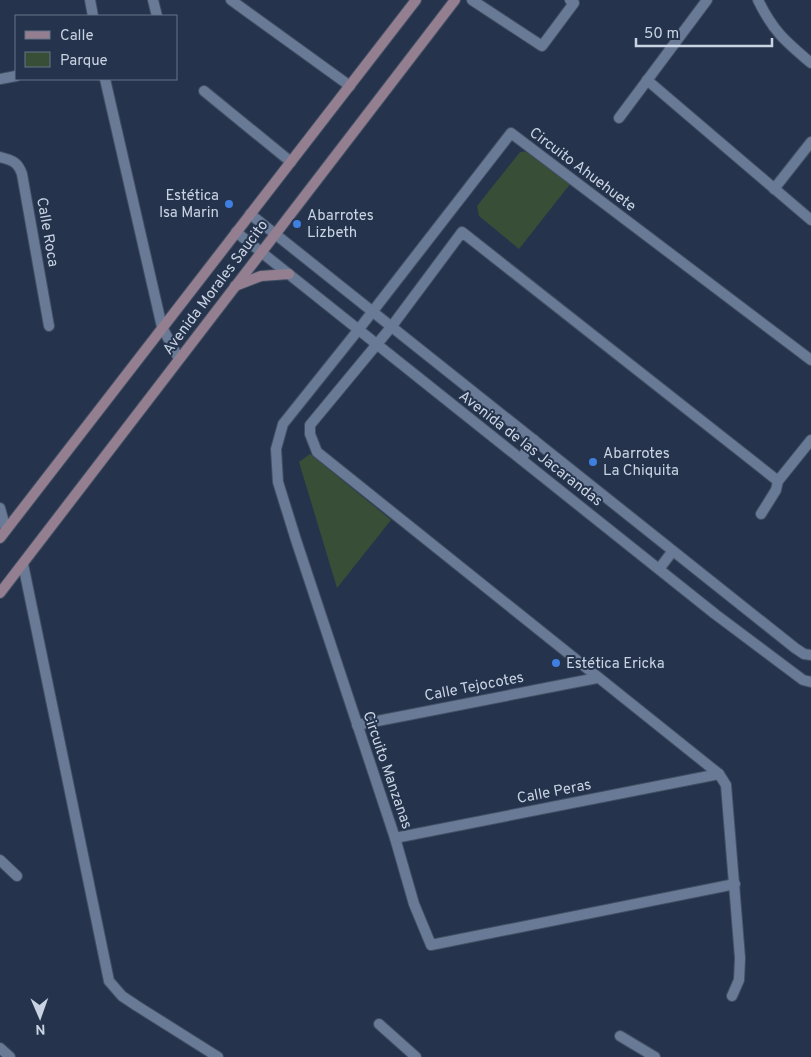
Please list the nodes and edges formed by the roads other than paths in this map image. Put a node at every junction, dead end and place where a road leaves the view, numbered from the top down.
1 (90, 0) edge
2 (153, 0) edge
3 (231, 0) edge
4 (416, 0) edge
5 (455, 0) edge
6 (472, 0) edge
7 (707, 0) edge
8 (758, 0) edge
9 (573, 1) edge
10 (93, 15) edge
11 (157, 15) edge
12 (811, 63) edge
13 (15, 76) edge
14 (0, 78) edge
15 (105, 80) edge
16 (647, 80) junction
17 (350, 86) junction
18 (204, 91) dead end
19 (619, 118) dead end
20 (811, 142) edge
21 (0, 157) edge
22 (290, 162) junction
23 (774, 189) junction
24 (250, 214) junction
25 (811, 220) edge
26 (236, 232) junction
27 (275, 234) junction
28 (261, 252) junction
29 (289, 274) junction
30 (234, 286) junction
31 (373, 311) junction
32 (49, 326) dead end
33 (392, 326) junction
34 (162, 328) junction
35 (359, 329) junction
36 (377, 344) junction
37 (179, 359) junction
38 (811, 360) edge
39 (534, 440) junction
40 (811, 440) edge
41 (521, 459) junction
42 (778, 481) junction
43 (0, 508) edge
44 (761, 514) dead end
45 (3, 534) edge
46 (672, 552) junction
47 (23, 564) junction
48 (659, 569) junction
49 (0, 593) edge
50 (811, 654) edge
51 (597, 678) junction
52 (811, 682) edge
53 (357, 725) junction
54 (719, 774) junction
55 (395, 838) junction
56 (0, 860) edge
57 (17, 876) dead end
58 (735, 884) junction
59 (732, 996) dead end
60 (379, 1024) dead end
61 (620, 1036) dead end
62 (0, 1048) edge
63 (216, 1054) edge
64 (10, 1057) edge
65 (416, 1057) edge
66 (655, 1057) edge

1 - 10 street
2 - 11 street
3 - 17 street
4 - 17 main road, Avenida Morales Saucito
5 - 27 main road, Avenida Morales Saucito
6 - 9 street
7 - 16 street
8 - 12 street
13 - 14 street
15 - 34 street
16 - 19 street
16 - 23 street
17 - 22 main road, Avenida Morales Saucito
18 - 22 street
20 - 23 street
21 - 32 street, Calle Roca
22 - 24 main road, Avenida Morales Saucito
23 - 25 street
24 - 26 main road, Avenida Morales Saucito
24 - 27 street, Avenida de las Jacarandas
26 - 28 street, Avenida de las Jacarandas
26 - 34 main road, Avenida Morales Saucito
27 - 28 main road, Avenida Morales Saucito
27 - 31 street, Avenida de las Jacarandas
28 - 29 street, Avenida de las Jacarandas
28 - 30 main road, Avenida Morales Saucito
29 - 30 main road
29 - 35 street, Avenida de las Jacarandas
30 - 37 main road, Avenida Morales Saucito
31 - 33 street, Avenida de las Jacarandas
31 - 35 street, Circuito Ahuehuete
31 - 38 street, Circuito Ahuehuete
33 - 36 street
33 - 39 street, Avenida de las Jacarandas
33 - 42 street
34 - 37 street
34 - 45 main road, Avenida Morales Saucito
35 - 36 street, Avenida de las Jacarandas
35 - 53 street, Circuito Manzanas
36 - 41 street, Avenida de las Jacarandas
36 - 51 street
37 - 47 main road, Avenida Morales Saucito
39 - 41 street
39 - 46 street, Avenida de las Jacarandas
40 - 42 street
41 - 48 street, Avenida de las Jacarandas
42 - 44 street
43 - 45 street
46 - 48 street
46 - 50 street, Avenida de las Jacarandas
47 - 49 main road, Avenida Morales Saucito
47 - 63 street
48 - 52 street, Avenida de las Jacarandas
51 - 53 street, Calle Tejocotes
51 - 54 street
53 - 55 street, Circuito Manzanas
54 - 55 street, Calle Peras
54 - 58 street
55 - 58 street, Circuito Manzanas
56 - 57 street
58 - 59 street
60 - 65 street
61 - 66 street
62 - 64 street

